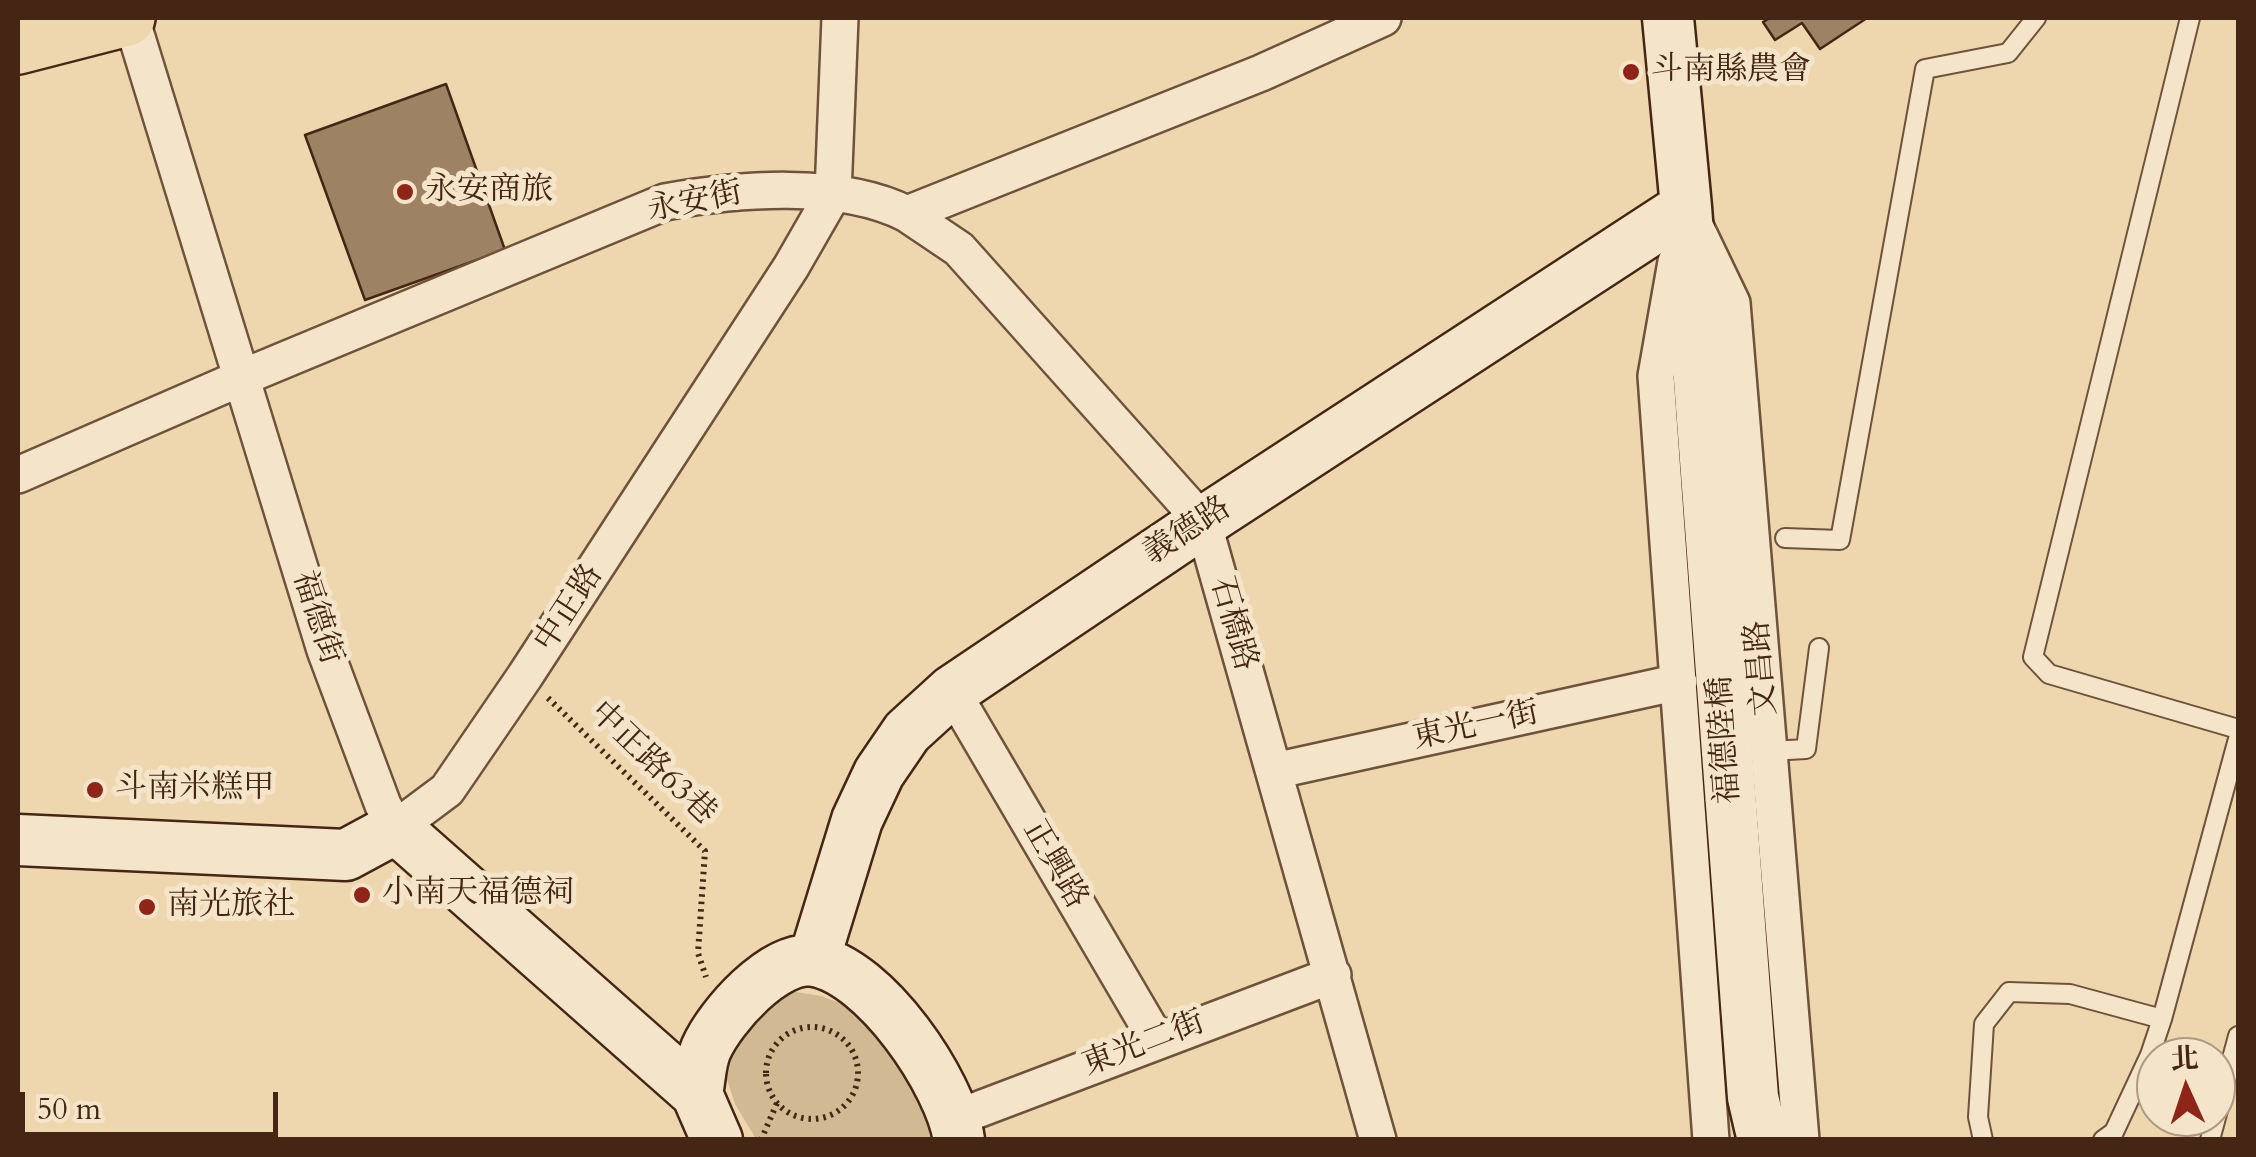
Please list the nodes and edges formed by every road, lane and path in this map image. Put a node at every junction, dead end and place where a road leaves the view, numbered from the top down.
1 (129, 18) edge
2 (840, 18) edge
3 (1383, 18) edge
4 (1668, 18) edge
5 (2036, 18) edge
6 (2190, 18) edge
7 (18, 46) edge
8 (833, 194) junction
9 (1686, 207) junction
10 (906, 214) junction
11 (1695, 339) joint
12 (241, 378) junction
13 (18, 475) edge
14 (1203, 522) junction
15 (1785, 538) dead end
16 (1819, 648) dead end
17 (526, 676) junction
18 (1679, 682) junction
19 (952, 692) junction
20 (2238, 729) edge
21 (2238, 739) edge
22 (1770, 751) junction
23 (1274, 771) junction
24 (396, 828) junction
25 (18, 840) edge
26 (814, 960) junction
27 (1333, 974) junction
28 (720, 1020) junction
29 (2162, 1020) junction
30 (2238, 1036) edge
31 (1156, 1040) junction
32 (698, 1094) junction
33 (777, 1103) junction
34 (958, 1129) edge
35 (717, 1140) edge
36 (761, 1140) edge
37 (1378, 1140) edge
38 (1711, 1140) edge
39 (1763, 1140) edge
40 (1802, 1140) edge
41 (1983, 1140) edge
42 (2103, 1140) edge
43 (2210, 1140) edge

1 - 7 main road
1 - 12 street, 福德街
2 - 8 street, 中正路
3 - 10 street
4 - 9 main road, 文昌路
5 - 15 lane
6 - 20 lane
8 - 10 street, 永安街
8 - 12 street, 永安街
8 - 17 street, 中正路
9 - 11 main road, 文昌路
9 - 14 main road, 義德路
9 - 18 street, 文昌路
9 - 22 street, 文昌路
10 - 14 street, 石橋路
11 - 39 main road, 福德陸橋
12 - 13 street, 永安街
12 - 24 street, 福德街
14 - 19 main road, 義德路
14 - 23 street, 石橋路
16 - 22 lane
17 - 24 street, 中正路
17 - 28 path, 中正路63巷
18 - 23 street, 東光一街
18 - 38 street, 文昌路
19 - 26 main road, 義德路
19 - 31 street, 正興路
21 - 29 lane
22 - 40 street, 文昌路
23 - 27 street, 石橋路
24 - 25 main road, 中正路
24 - 32 main road, 福德街
26 - 28 main road
26 - 34 main road
27 - 31 street, 東光二街
27 - 37 street, 石橋路
28 - 32 main road
29 - 41 lane
29 - 42 lane
30 - 43 lane
31 - 34 street, 東光二街
32 - 35 main road, 福德街
33 - 33 path
33 - 36 path

